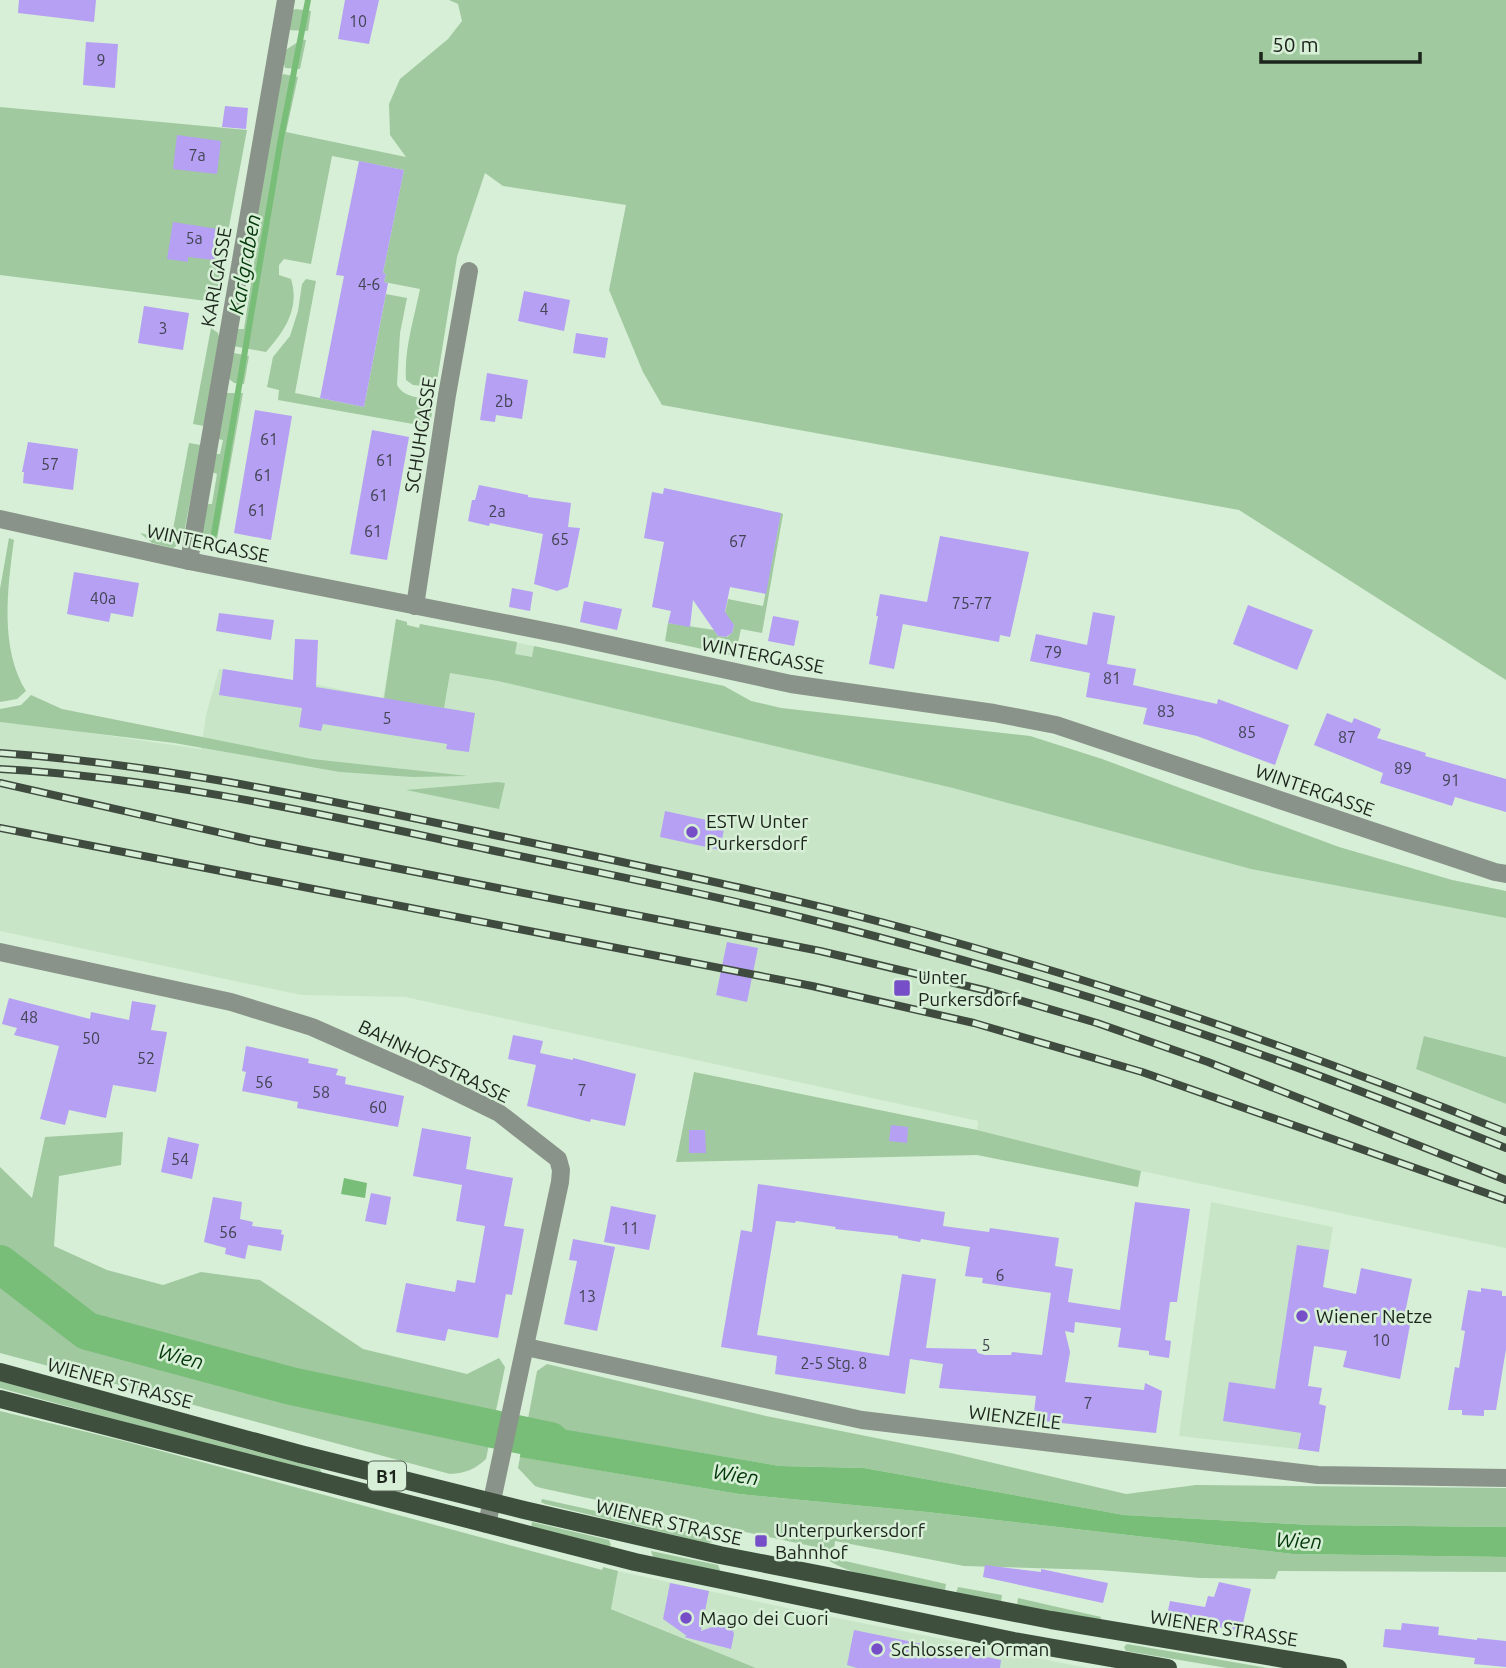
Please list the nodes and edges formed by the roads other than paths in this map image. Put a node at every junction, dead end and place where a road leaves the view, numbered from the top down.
1 (286, 0) edge
2 (469, 271) dead end
3 (0, 519) edge
4 (188, 561) junction
5 (415, 606) junction
6 (1506, 874) edge
7 (0, 952) edge
8 (526, 1347) junction
9 (0, 1372) edge
10 (0, 1399) edge
11 (1506, 1478) edge
12 (493, 1502) junction
13 (487, 1524) junction
14 (1168, 1668) edge
15 (1338, 1668) edge

1 - 4 street, KARLGASSE
2 - 5 street, SCHUHGASSE
3 - 4 street, WINTERGASSE
4 - 5 street, WINTERGASSE
5 - 6 street, WINTERGASSE
7 - 8 street, BAHNHOFSTRASSE
8 - 11 street, WIENZEILE
8 - 12 street, BAHNHOFSTRASSE
9 - 12 main road, WIENER STRASSE / B1
10 - 13 main road, B1
12 - 13 street, BAHNHOFSTRASSE
12 - 15 main road, WIENER STRASSE / B1
13 - 14 main road, B1

